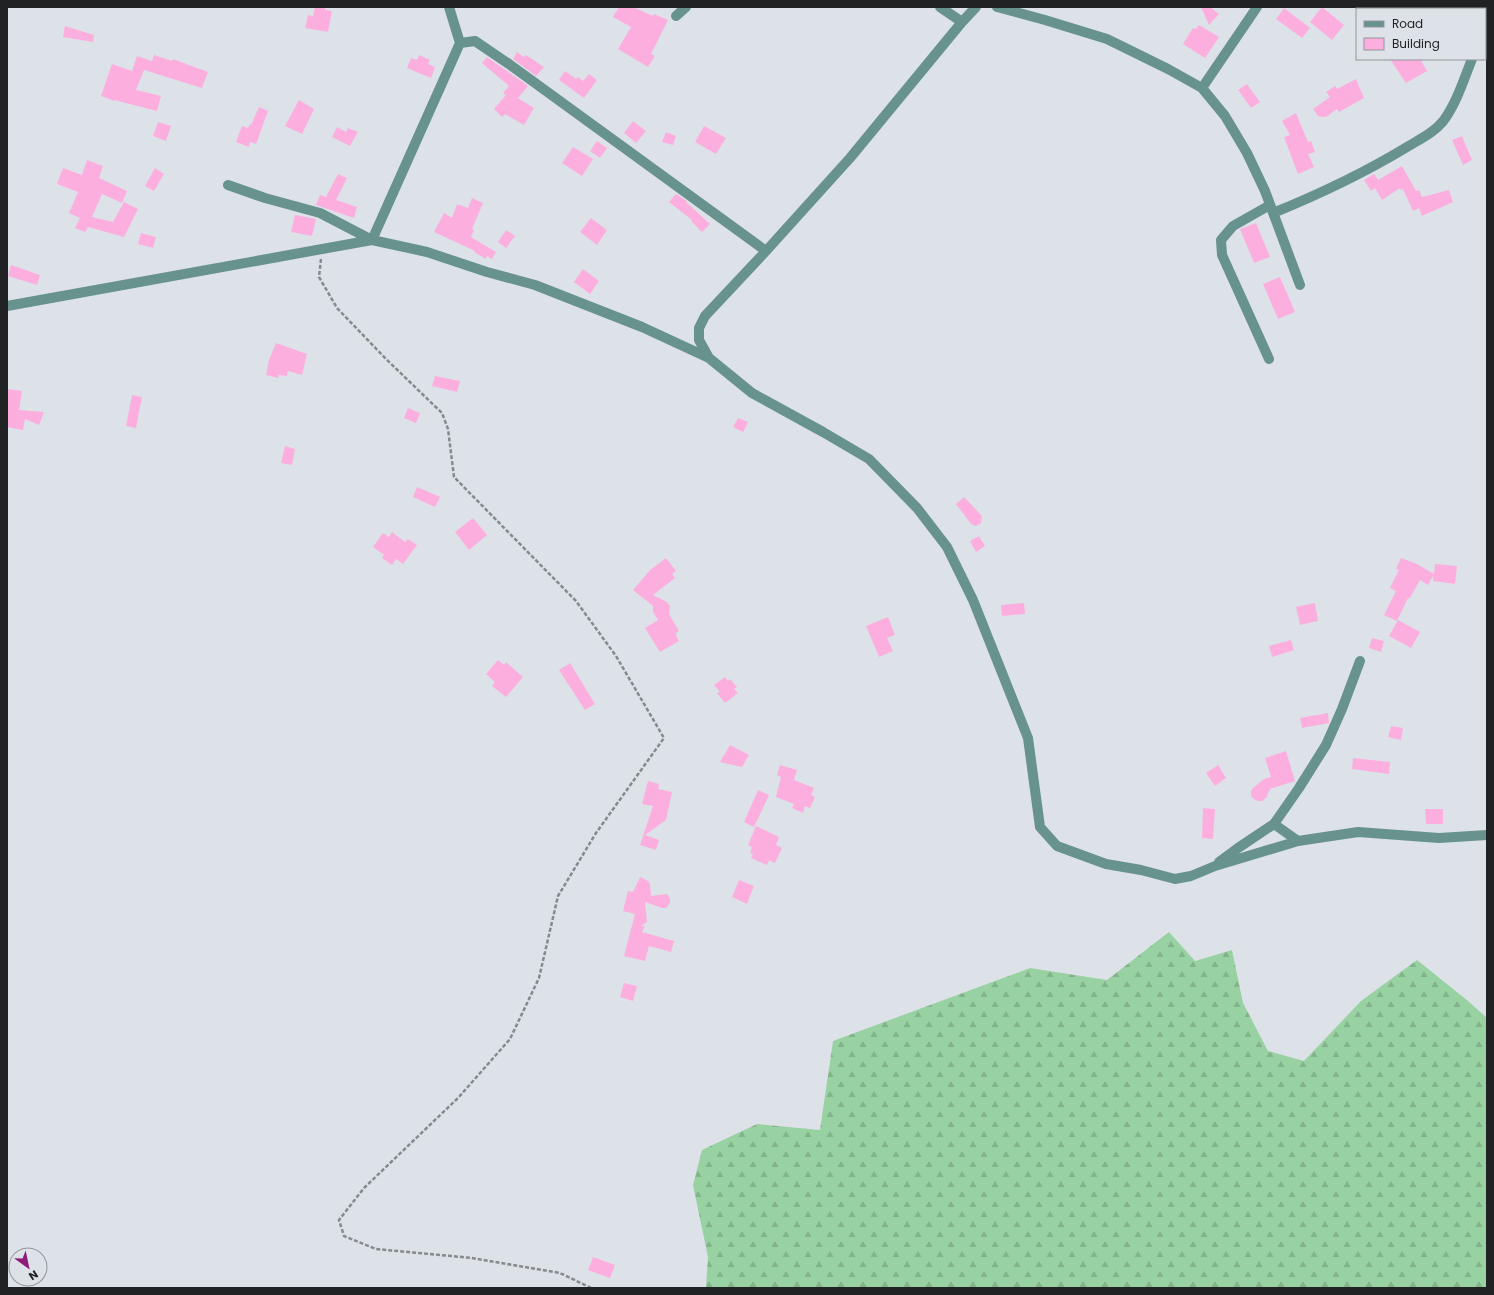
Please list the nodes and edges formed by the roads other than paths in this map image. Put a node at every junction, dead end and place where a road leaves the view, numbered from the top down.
1 (449, 7) edge
2 (686, 7) edge
3 (940, 7) edge
4 (976, 7) edge
5 (996, 7) edge
6 (1257, 7) edge
7 (676, 16) dead end
8 (962, 22) junction
9 (460, 43) junction
10 (1472, 60) edge
11 (1202, 88) junction
12 (228, 184) dead end
13 (1271, 209) junction
14 (372, 240) junction
15 (766, 251) junction
16 (1300, 285) dead end
17 (7, 306) edge
18 (709, 358) junction
19 (1269, 359) dead end
20 (1360, 661) dead end
21 (1274, 824) junction
22 (1487, 835) edge
23 (1298, 841) junction
24 (1215, 866) junction

1 - 9 street
2 - 7 street
3 - 8 street
4 - 8 street
5 - 11 street
6 - 11 street
8 - 15 street
9 - 14 street
9 - 15 street
10 - 13 street
11 - 13 street
12 - 14 street
13 - 16 street
13 - 19 street
14 - 17 street
14 - 18 street
15 - 18 street
18 - 24 street
20 - 21 street
21 - 23 street
21 - 24 street
22 - 23 street
23 - 24 street

